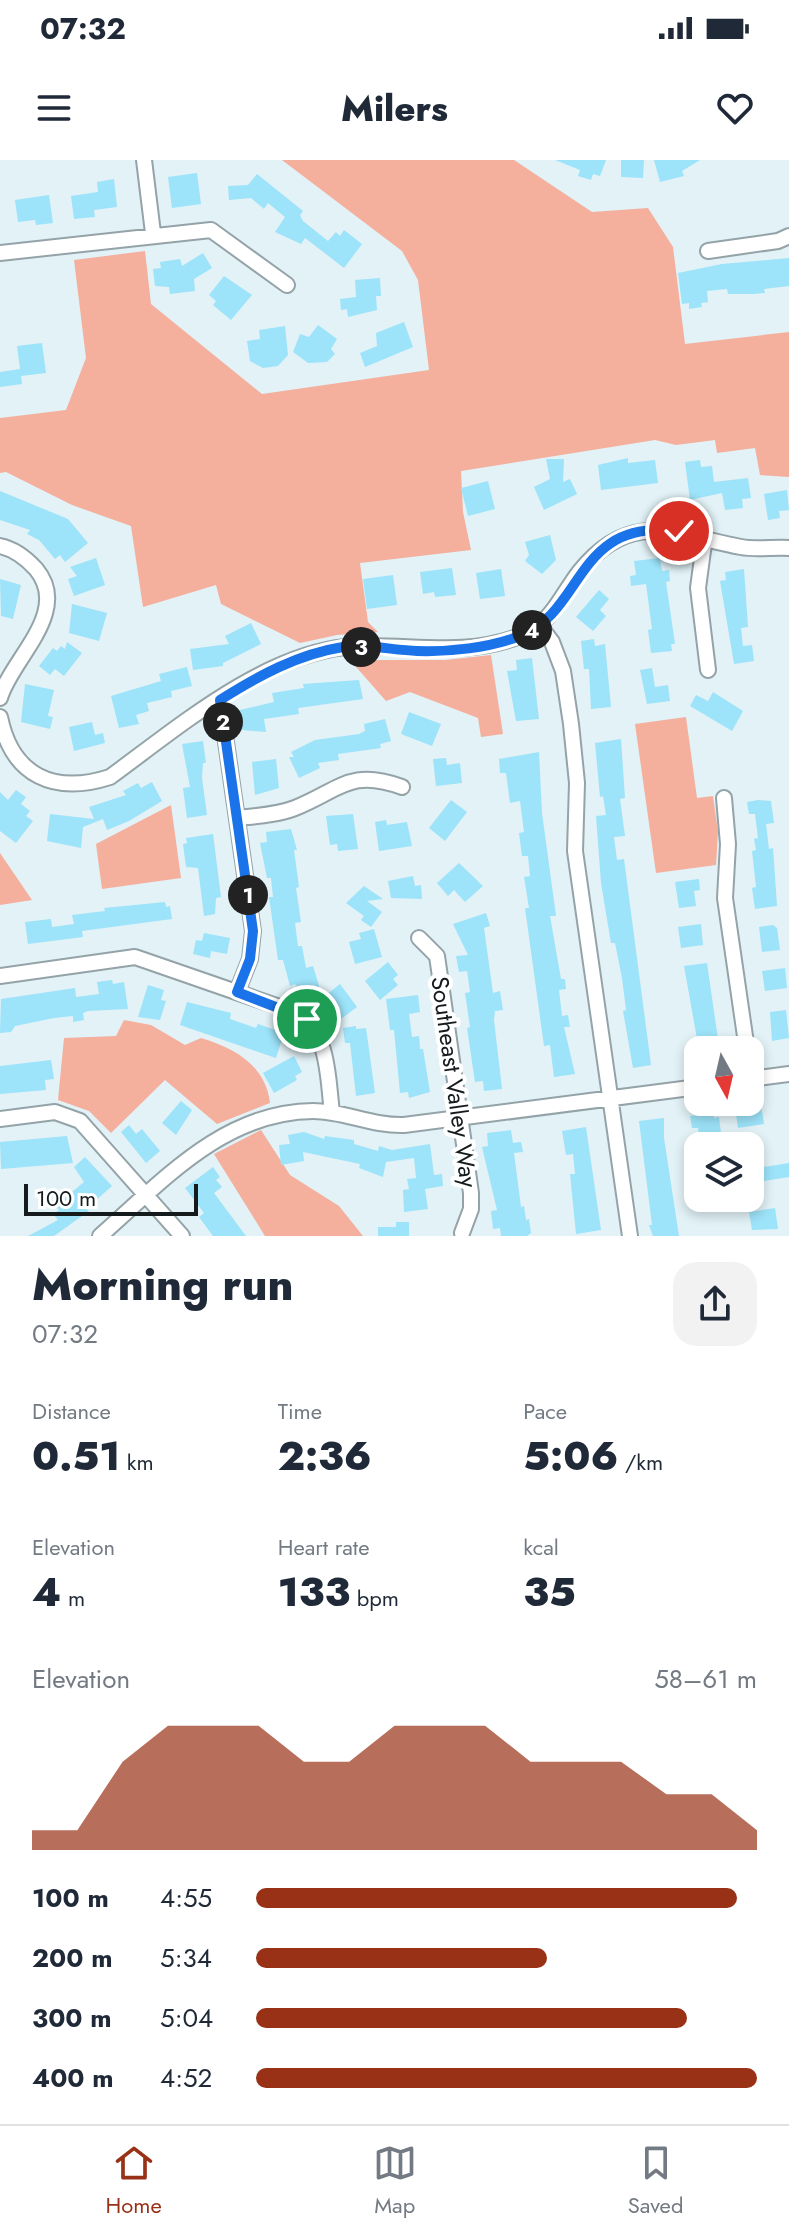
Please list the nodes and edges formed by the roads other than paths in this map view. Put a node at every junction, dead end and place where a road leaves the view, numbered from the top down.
1 (144, 160) edge
2 (153, 233) junction
3 (789, 236) edge
4 (708, 251) dead end
5 (0, 253) edge
6 (287, 285) dead end
7 (705, 536) junction
8 (0, 546) edge
9 (789, 548) edge
10 (540, 626) junction
11 (708, 670) dead end
12 (0, 698) edge
13 (220, 700) junction
14 (0, 717) edge
15 (402, 787) dead end
16 (724, 798) dead end
17 (238, 818) junction
18 (419, 938) dead end
19 (0, 976) edge
20 (237, 992) junction
21 (745, 1036) edge
22 (789, 1074) edge
23 (764, 1077) edge
24 (684, 1089) edge
25 (611, 1099) junction
26 (332, 1112) junction
27 (460, 1118) junction
28 (0, 1119) edge
29 (147, 1195) junction
30 (462, 1233) dead end
31 (100, 1236) edge
32 (182, 1236) edge
33 (630, 1236) edge

1 - 2 street
2 - 5 street
2 - 6 street
3 - 4 street
7 - 9 street
7 - 10 street
7 - 11 street
8 - 12 street
10 - 13 street
10 - 25 street
13 - 14 street
13 - 17 street
15 - 17 street
16 - 21 street
17 - 20 street
18 - 27 street, Southeast Valley Way
19 - 20 street
20 - 26 street
22 - 23 street
24 - 25 street
25 - 27 street
25 - 33 street
26 - 27 street
26 - 29 street
27 - 30 street, Southeast Valley Way
28 - 29 street
29 - 31 street
29 - 32 street

